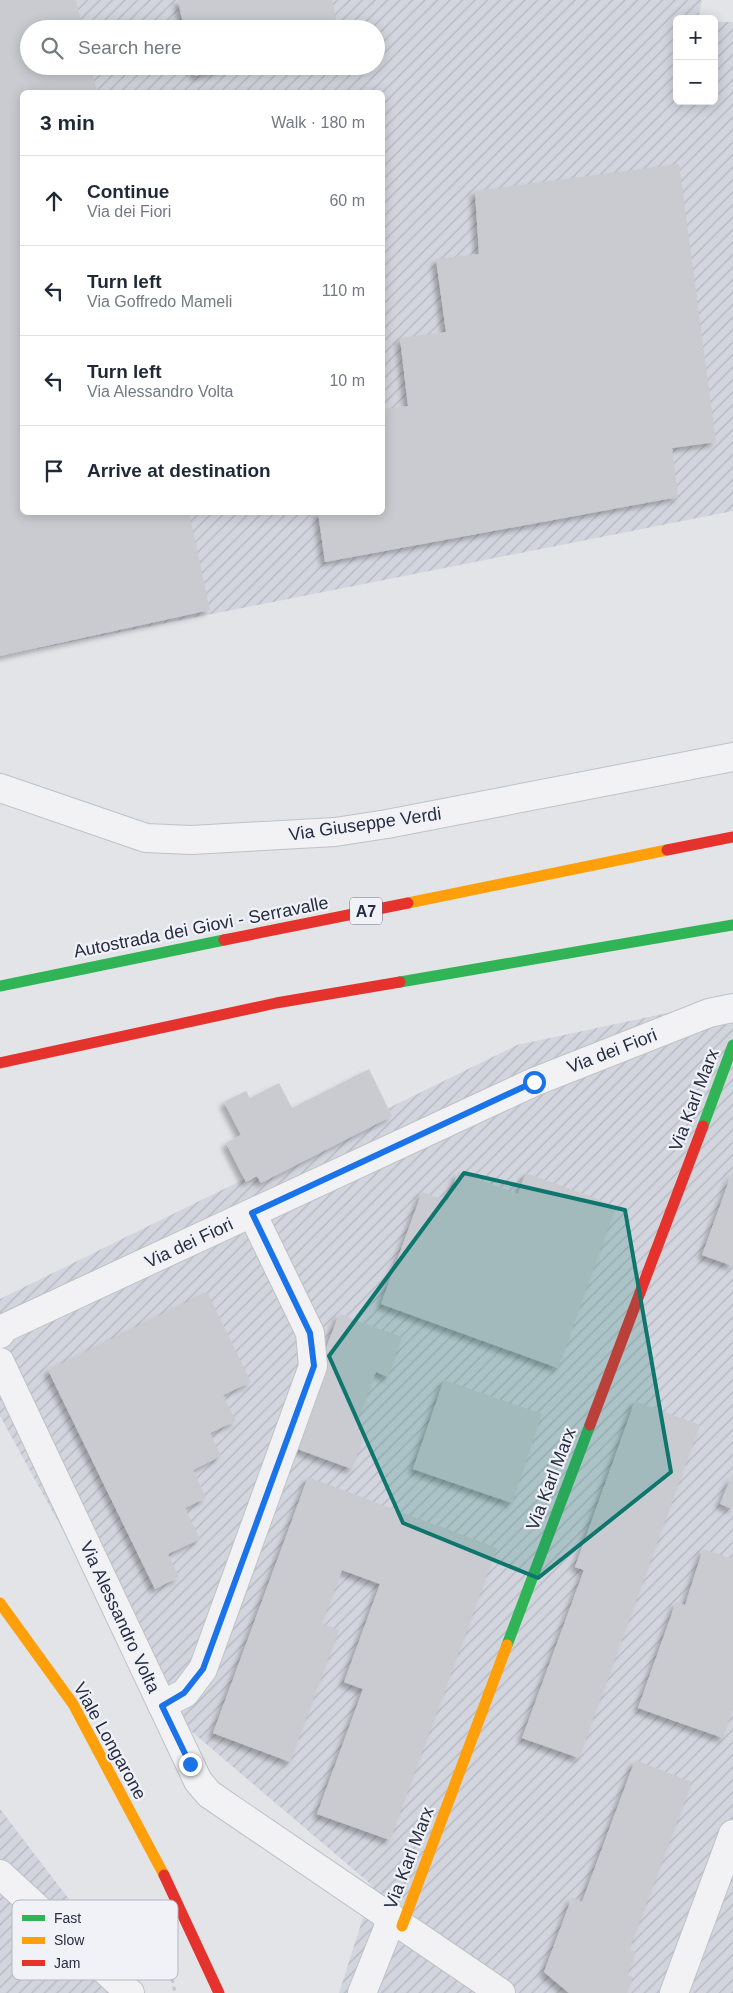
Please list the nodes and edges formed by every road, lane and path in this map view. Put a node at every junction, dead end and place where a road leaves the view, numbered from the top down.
1 (733, 757) edge
2 (0, 788) edge
3 (733, 837) edge
4 (733, 925) edge
5 (0, 986) edge
6 (733, 1008) edge
7 (733, 1045) edge
8 (0, 1063) edge
9 (252, 1213) junction
10 (2, 1331) edge
11 (0, 1362) edge
12 (0, 1603) edge
13 (162, 1706) junction
14 (733, 1834) edge
15 (0, 1874) edge
16 (164, 1876) junction
17 (28, 1900) edge
18 (175, 1900) edge
19 (178, 1906) edge
20 (397, 1922) junction
21 (224, 1976) dead end
22 (116, 1980) edge
23 (130, 1993) edge
24 (219, 1993) edge
25 (362, 1993) edge
26 (501, 1993) edge
27 (674, 1993) edge

1 - 2 street, Via Giuseppe Verdi
3 - 5 main road, Autostrada dei Giovi - Serravalle / A7
4 - 8 main road
6 - 9 street, Via dei Fiori
7 - 20 main road, Via Karl Marx
9 - 10 street, Via dei Fiori
9 - 13 street
11 - 13 street, Via Alessandro Volta
12 - 16 main road, Viale Longarone
13 - 20 street, Via Alessandro Volta
14 - 27 street
15 - 17 street
16 - 18 main road, Viale Longarone
16 - 21 main road, Viale Longarone
19 - 24 main road, Viale Longarone
20 - 25 street
20 - 26 street, Via Alessandro Volta
22 - 23 street

